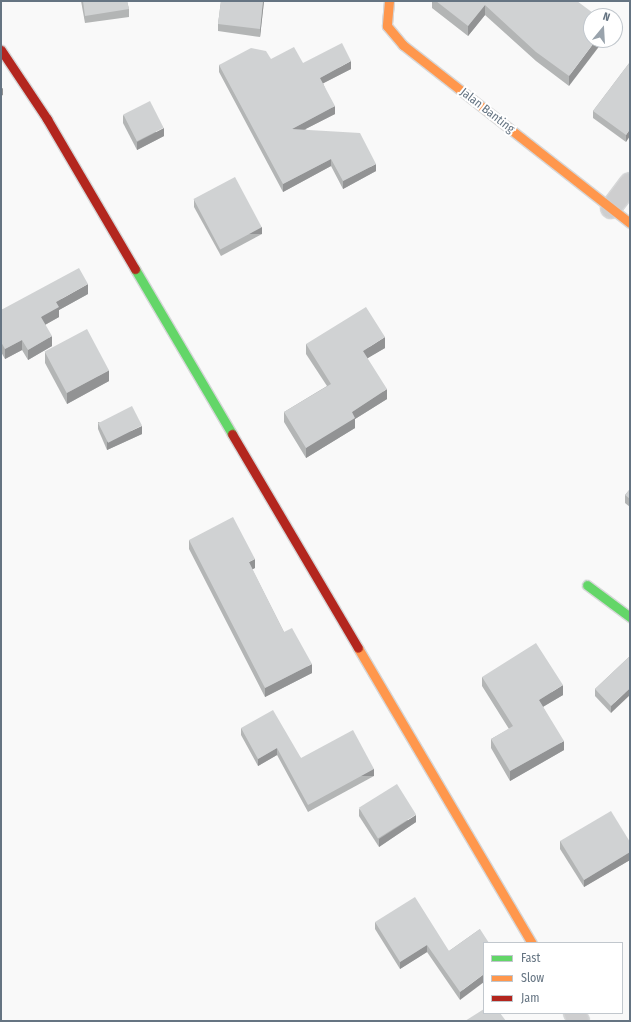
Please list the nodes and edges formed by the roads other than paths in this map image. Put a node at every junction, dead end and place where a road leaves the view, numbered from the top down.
1 (389, 1) edge
2 (1, 50) edge
3 (630, 183) edge
4 (611, 208) junction
5 (630, 223) edge
6 (587, 585) dead end
7 (630, 618) edge
8 (531, 942) edge

1 - 4 street, Jalan Banting
2 - 8 street
3 - 4 street
4 - 5 street, Jalan Banting
6 - 7 street

